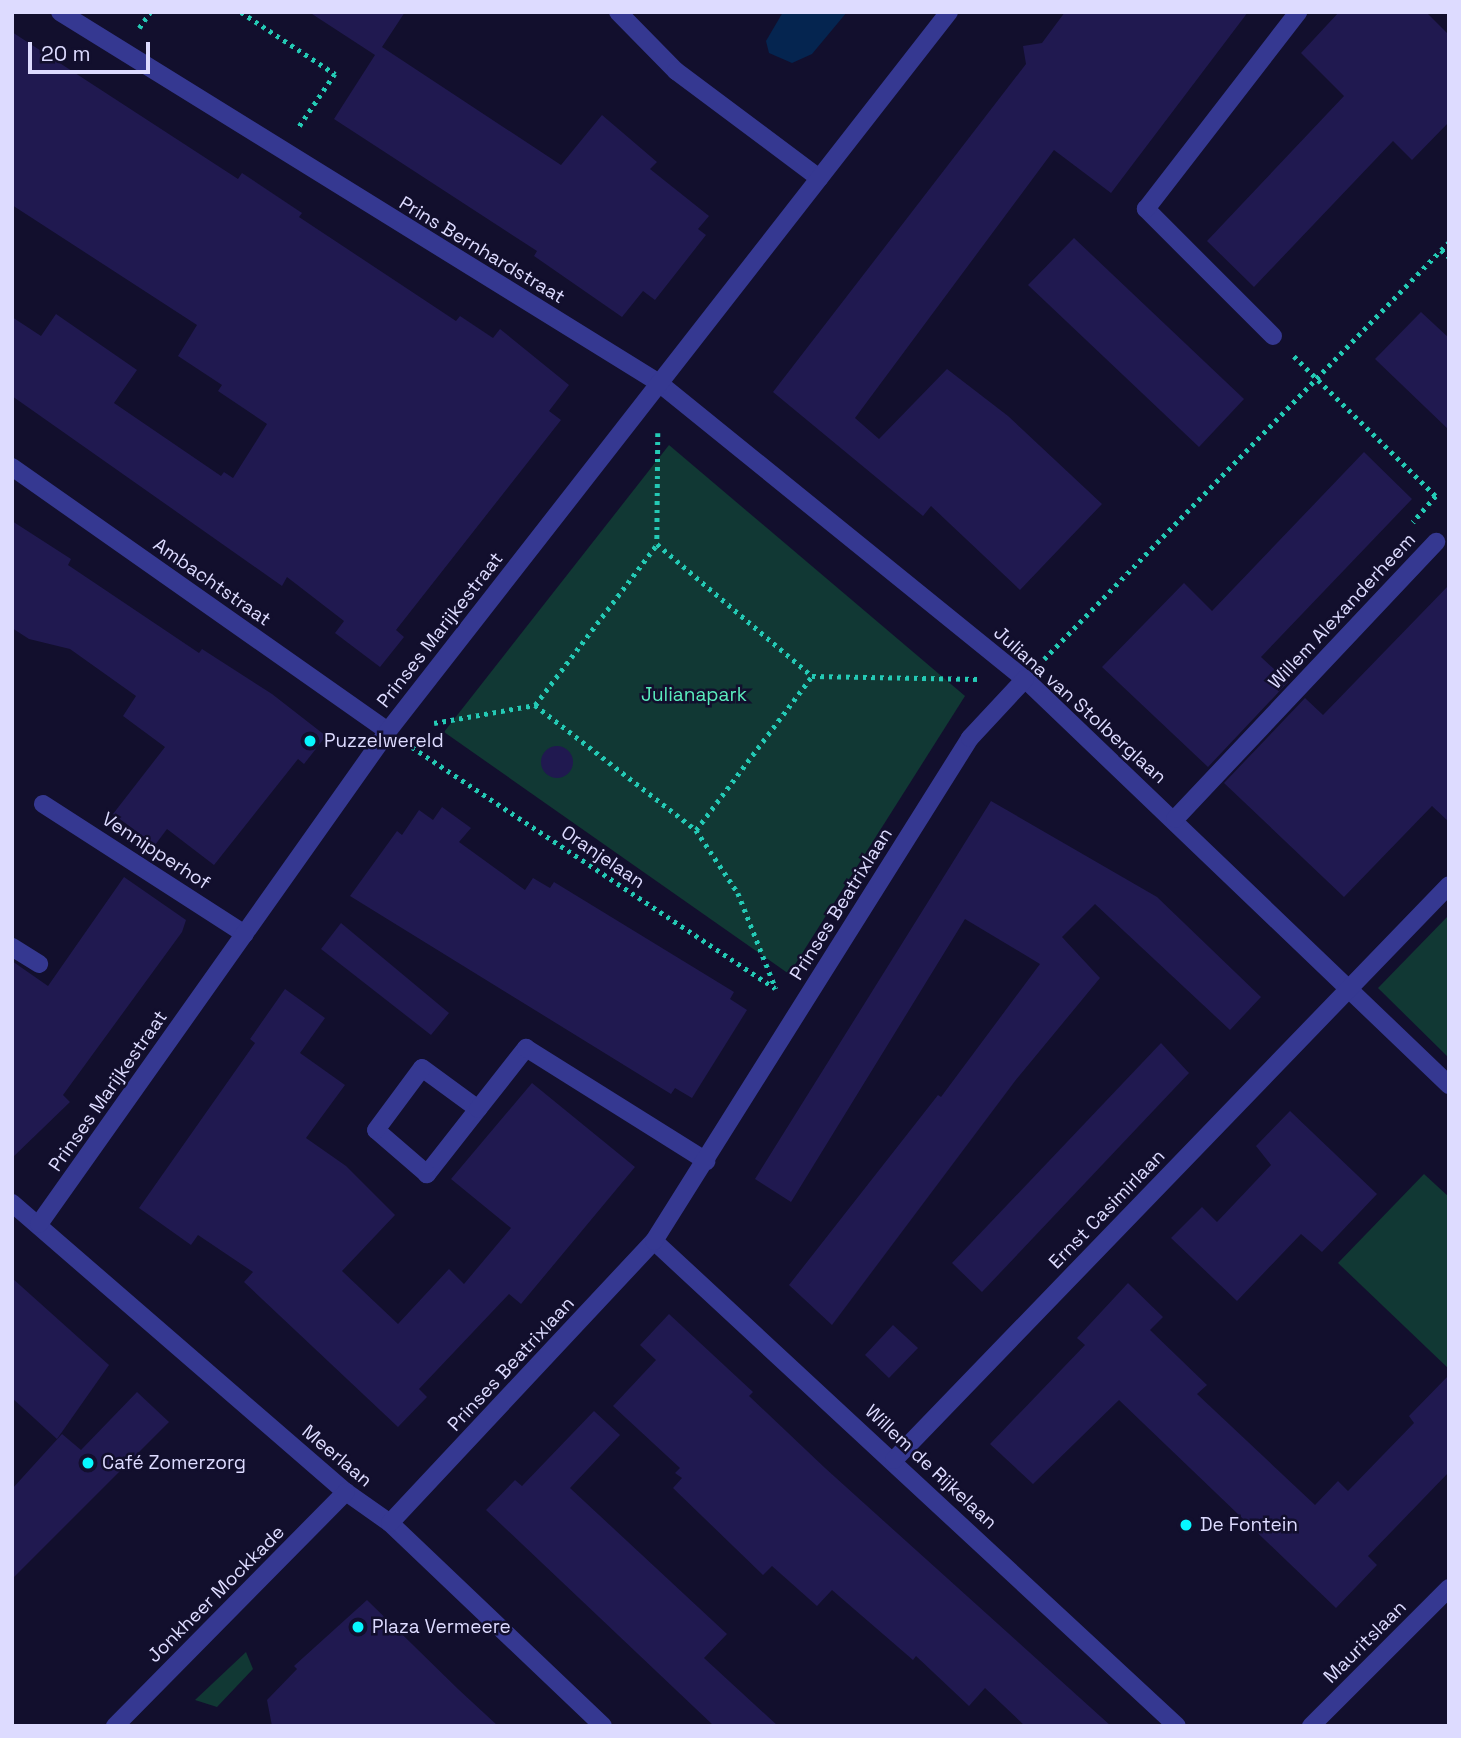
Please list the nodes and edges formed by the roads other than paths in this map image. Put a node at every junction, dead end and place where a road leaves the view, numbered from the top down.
1 (60, 12) edge
2 (618, 12) edge
3 (948, 12) edge
4 (1298, 12) edge
5 (819, 178) junction
6 (1273, 335) road end
7 (659, 383) junction
8 (12, 467) edge
9 (1436, 542) road end
10 (1025, 679) junction
11 (388, 732) junction
12 (44, 804) dead end
13 (1175, 819) junction
14 (1449, 885) edge
15 (245, 934) junction
16 (12, 947) edge
17 (39, 964) dead end
18 (1350, 988) junction
19 (1449, 1085) edge
20 (478, 1110) junction
21 (706, 1161) junction
22 (12, 1203) edge
23 (39, 1224) junction
24 (654, 1241) junction
25 (894, 1460) junction
26 (346, 1492) junction
27 (390, 1523) junction
28 (1449, 1588) edge
29 (115, 1726) edge
30 (603, 1726) edge
31 (1177, 1726) edge
32 (1311, 1726) edge

1 - 7 street, Prins Bernhardstraat
2 - 5 street
3 - 5 street, Prinses Marijkestraat
4 - 6 street
5 - 7 street, Prinses Marijkestraat
7 - 10 street, Juliana van Stolberglaan
7 - 11 street, Prinses Marijkestraat
8 - 11 street, Ambachtstraat
9 - 13 street, Willem Alexanderheem
10 - 13 street, Juliana van Stolberglaan
10 - 21 street, Prinses Beatrixlaan
11 - 15 street, Prinses Marijkestraat
12 - 15 street, Vennipperhof
13 - 18 street, Juliana van Stolberglaan
14 - 18 street, Ernst Casimirlaan
15 - 23 street, Prinses Marijkestraat
16 - 17 street
18 - 19 street, Juliana van Stolberglaan
18 - 25 street, Ernst Casimirlaan
20 - 20 street
20 - 21 street
21 - 24 street, Prinses Beatrixlaan
22 - 23 street, Meerlaan
23 - 26 street, Meerlaan
24 - 25 street, Willem de Rijkelaan
24 - 27 street, Prinses Beatrixlaan
25 - 31 street, Willem de Rijkelaan
26 - 27 street, Meerlaan
26 - 29 street, Jonkheer Mockkade
27 - 30 street, Meerlaan
28 - 32 street, Mauritslaan

